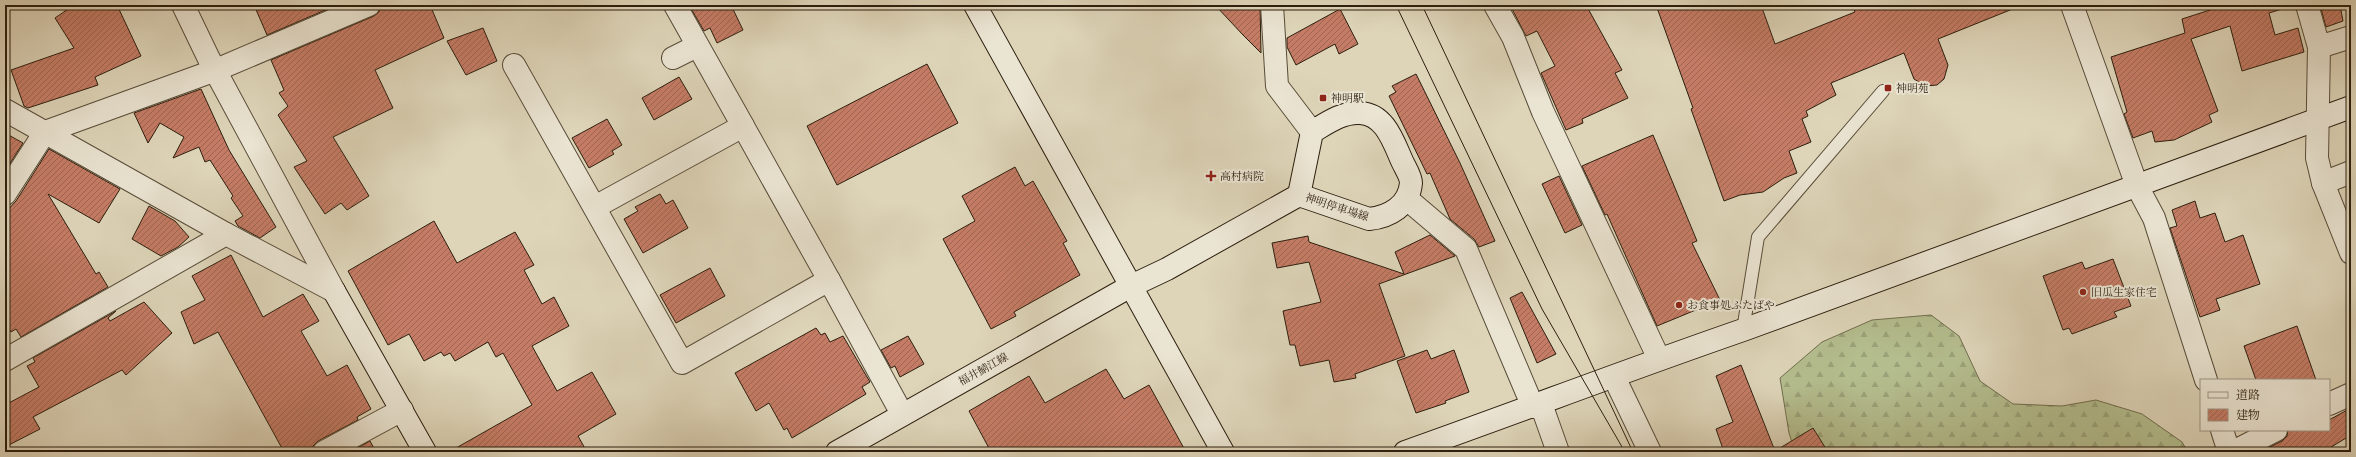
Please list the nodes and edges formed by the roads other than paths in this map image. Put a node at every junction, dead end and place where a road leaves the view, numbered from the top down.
1 (182, 5) edge
2 (368, 5) edge
3 (675, 5) edge
4 (975, 5) edge
5 (1272, 5) edge
6 (2072, 5) edge
7 (2307, 5) edge
8 (1497, 6) edge
9 (2351, 37) edge
10 (697, 46) junction
11 (2320, 47) junction
12 (673, 58) dead end
13 (514, 65) dead end
14 (216, 70) junction
15 (1884, 92) dead end
16 (2351, 107) edge
17 (5, 110) edge
18 (2318, 120) junction
19 (744, 126) junction
20 (46, 132) junction
21 (1312, 132) junction
22 (2351, 172) edge
23 (2323, 183) junction
24 (2137, 186) junction
25 (5, 194) edge
26 (1299, 195) junction
27 (1407, 199) junction
28 (595, 207) junction
29 (226, 234) junction
30 (2351, 252) edge
31 (829, 280) junction
32 (1129, 287) junction
33 (334, 292) junction
34 (1743, 330) junction
35 (1658, 359) junction
36 (5, 360) edge
37 (1614, 377) junction
38 (2206, 379) edge
39 (2351, 394) edge
40 (2330, 404) edge
41 (1537, 406) junction
42 (402, 410) junction
43 (902, 414) junction
44 (2222, 431) edge
45 (2274, 431) edge
46 (324, 452) edge
47 (425, 452) edge
48 (837, 452) edge
49 (1223, 452) edge
50 (1405, 452) edge
51 (1558, 452) edge
52 (1650, 452) edge
53 (2229, 452) edge
54 (2232, 452) edge

1 - 14 street
2 - 14 street
3 - 10 street
4 - 32 street
5 - 21 street
6 - 24 street
7 - 11 street
8 - 35 street
9 - 11 street
10 - 12 street
10 - 19 street
11 - 18 street
13 - 28 street
14 - 20 street
14 - 33 street
15 - 34 lane
16 - 18 street
17 - 20 street
18 - 23 street
18 - 24 street
19 - 28 street
19 - 31 street
20 - 25 street
20 - 29 street
21 - 26 street, 神明停車場線
21 - 27 street
22 - 23 street
23 - 30 street
24 - 34 street
24 - 38 street
26 - 27 street, 神明停車場線
26 - 32 street, 神明停車場線
27 - 41 street
28 - 31 street
29 - 33 street
29 - 36 street
31 - 43 street
32 - 43 street, 福井鯖江線
32 - 49 street
33 - 42 street
34 - 35 street
35 - 37 street
37 - 41 street
37 - 52 street
39 - 40 street
41 - 50 street
41 - 51 street
42 - 46 street
42 - 47 street
43 - 48 street, 福井鯖江線
44 - 53 street
45 - 54 street

